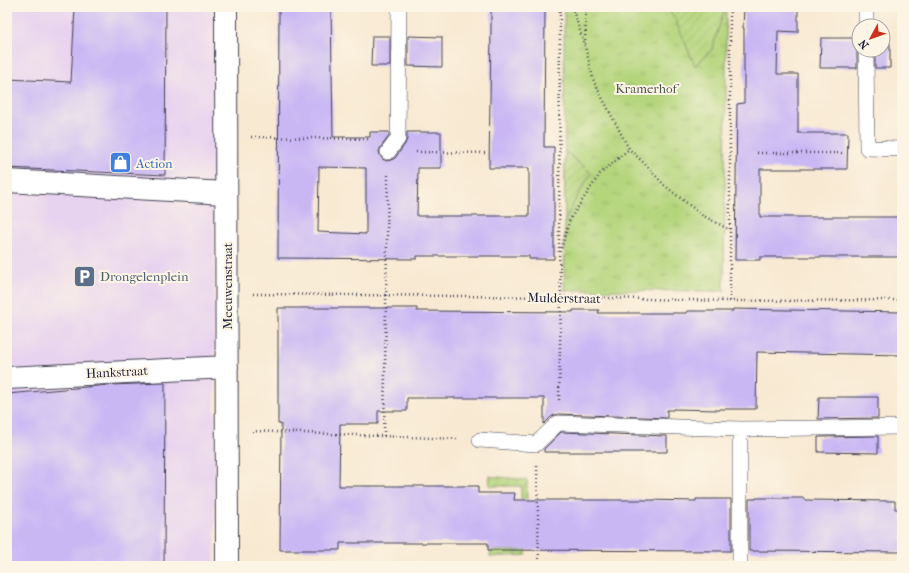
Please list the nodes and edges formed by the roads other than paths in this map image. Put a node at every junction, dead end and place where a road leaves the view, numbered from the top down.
1 (226, 7) edge
2 (399, 7) edge
3 (866, 7) edge
4 (866, 18) edge
5 (866, 58) edge
6 (902, 149) edge
7 (388, 152) road end
8 (7, 181) edge
9 (226, 193) junction
10 (227, 367) junction
11 (7, 378) edge
12 (902, 427) edge
13 (740, 429) junction
14 (480, 440) road end
15 (227, 566) edge
16 (740, 566) edge

1 - 9 street, Meeuwenstraat
2 - 7 lane
3 - 4 lane
5 - 6 lane
8 - 9 street
9 - 10 street, Meeuwenstraat
10 - 11 street, Hankstraat
10 - 15 street, Meeuwenstraat
12 - 13 lane
13 - 14 lane
13 - 16 lane

